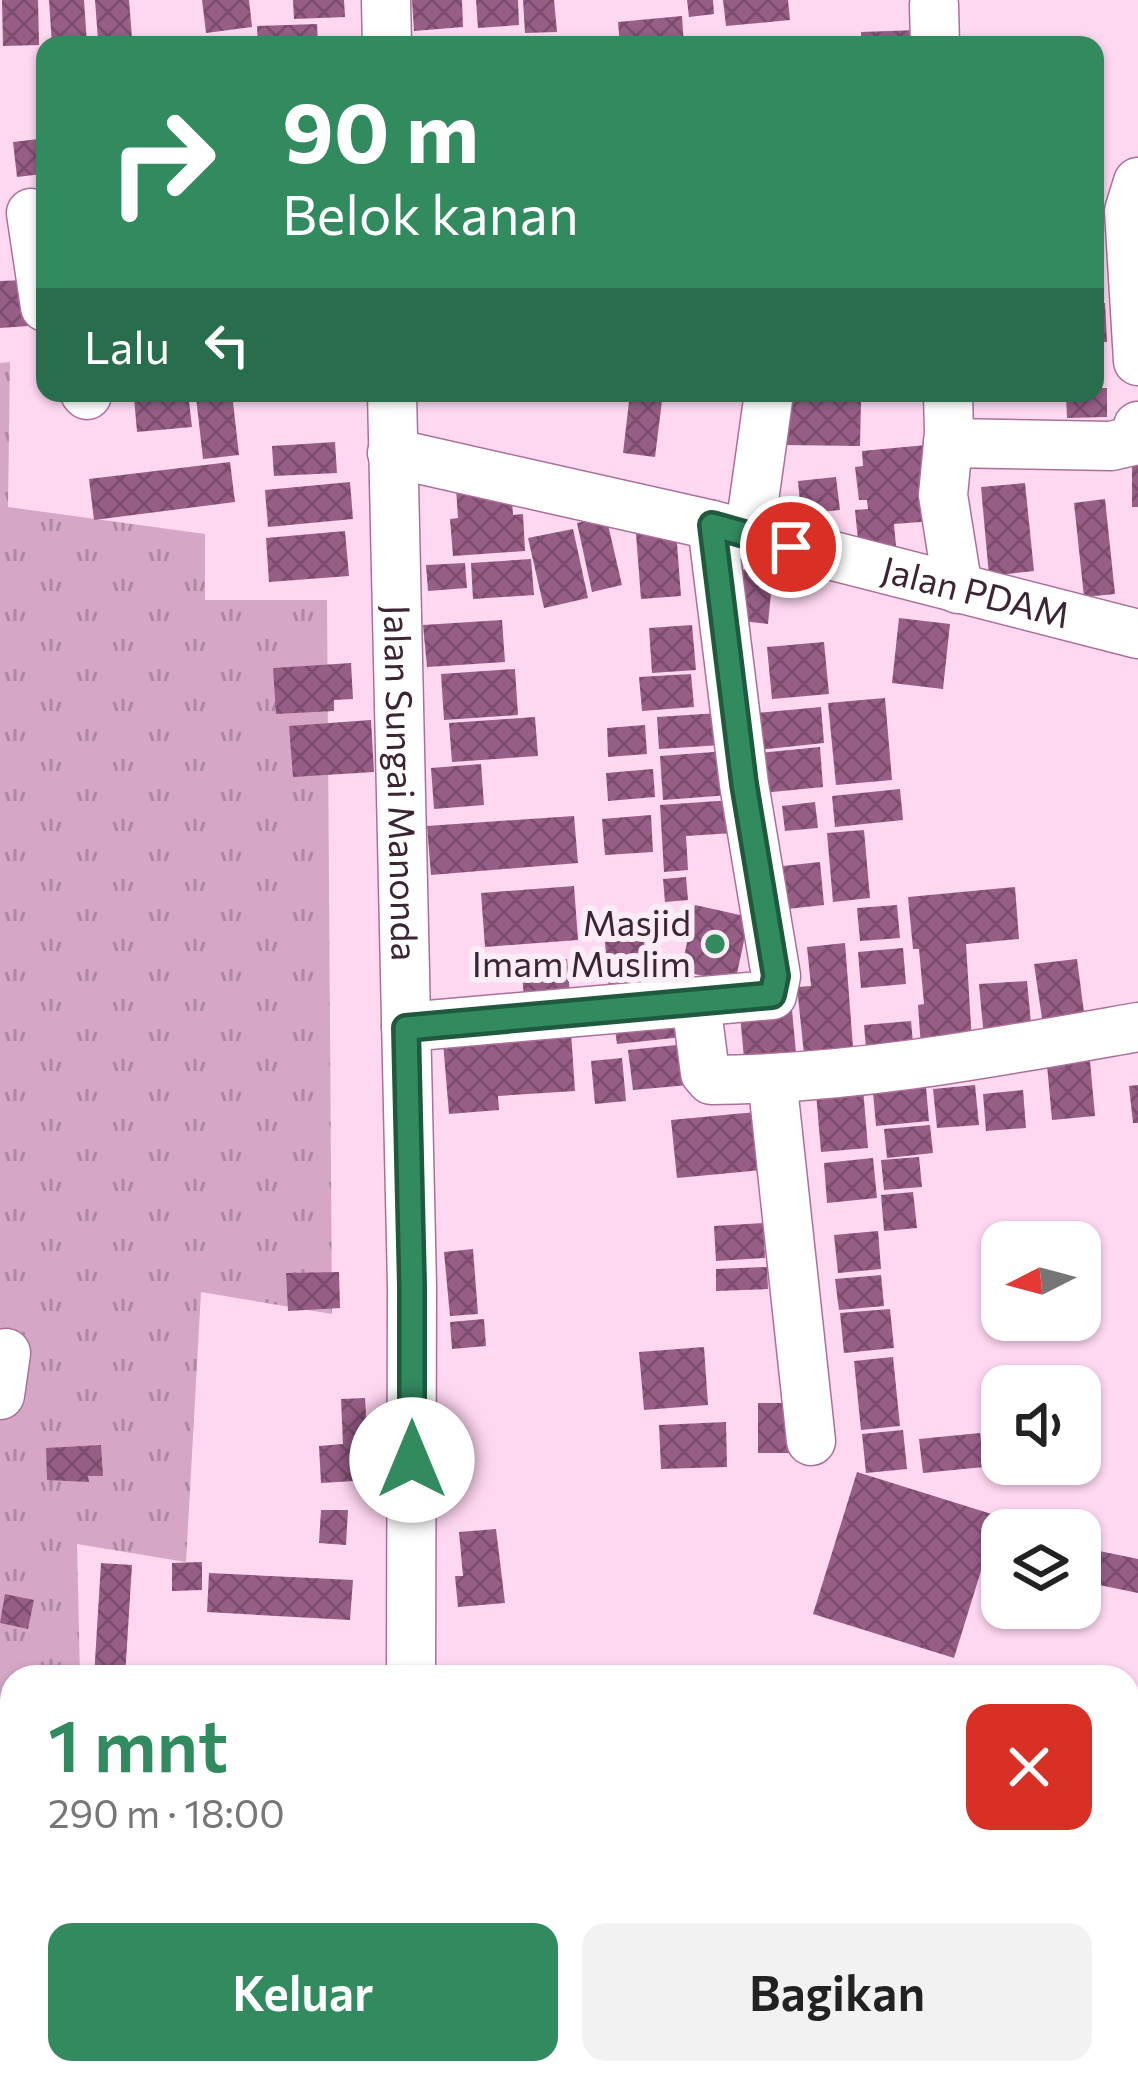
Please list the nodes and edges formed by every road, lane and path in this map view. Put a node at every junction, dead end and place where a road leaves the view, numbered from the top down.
1 (386, 0) edge
2 (387, 36) edge
3 (1138, 182) edge
4 (25, 214) edge
5 (36, 265) edge
6 (1138, 361) edge
7 (392, 402) edge
8 (767, 402) edge
9 (948, 402) edge
10 (1138, 426) edge
11 (948, 443) junction
12 (392, 453) junction
13 (731, 531) junction
14 (958, 589) junction
15 (1138, 634) edge
16 (696, 1003) junction
17 (1138, 1027) edge
18 (406, 1028) junction
19 (772, 1078) junction
20 (812, 1441) dead end
21 (411, 1665) edge

1 - 2 street
3 - 6 street
4 - 5 street
7 - 12 street, Jalan Sungai Manonda
8 - 13 street
9 - 11 street
10 - 11 street
11 - 14 street
12 - 13 street, Jalan PDAM
12 - 18 street, Jalan Sungai Manonda
13 - 14 street, Jalan PDAM
13 - 16 street
14 - 15 street, Jalan PDAM
16 - 18 street
16 - 19 street
17 - 19 street
18 - 21 street, Jalan Sungai Manonda
19 - 20 street

